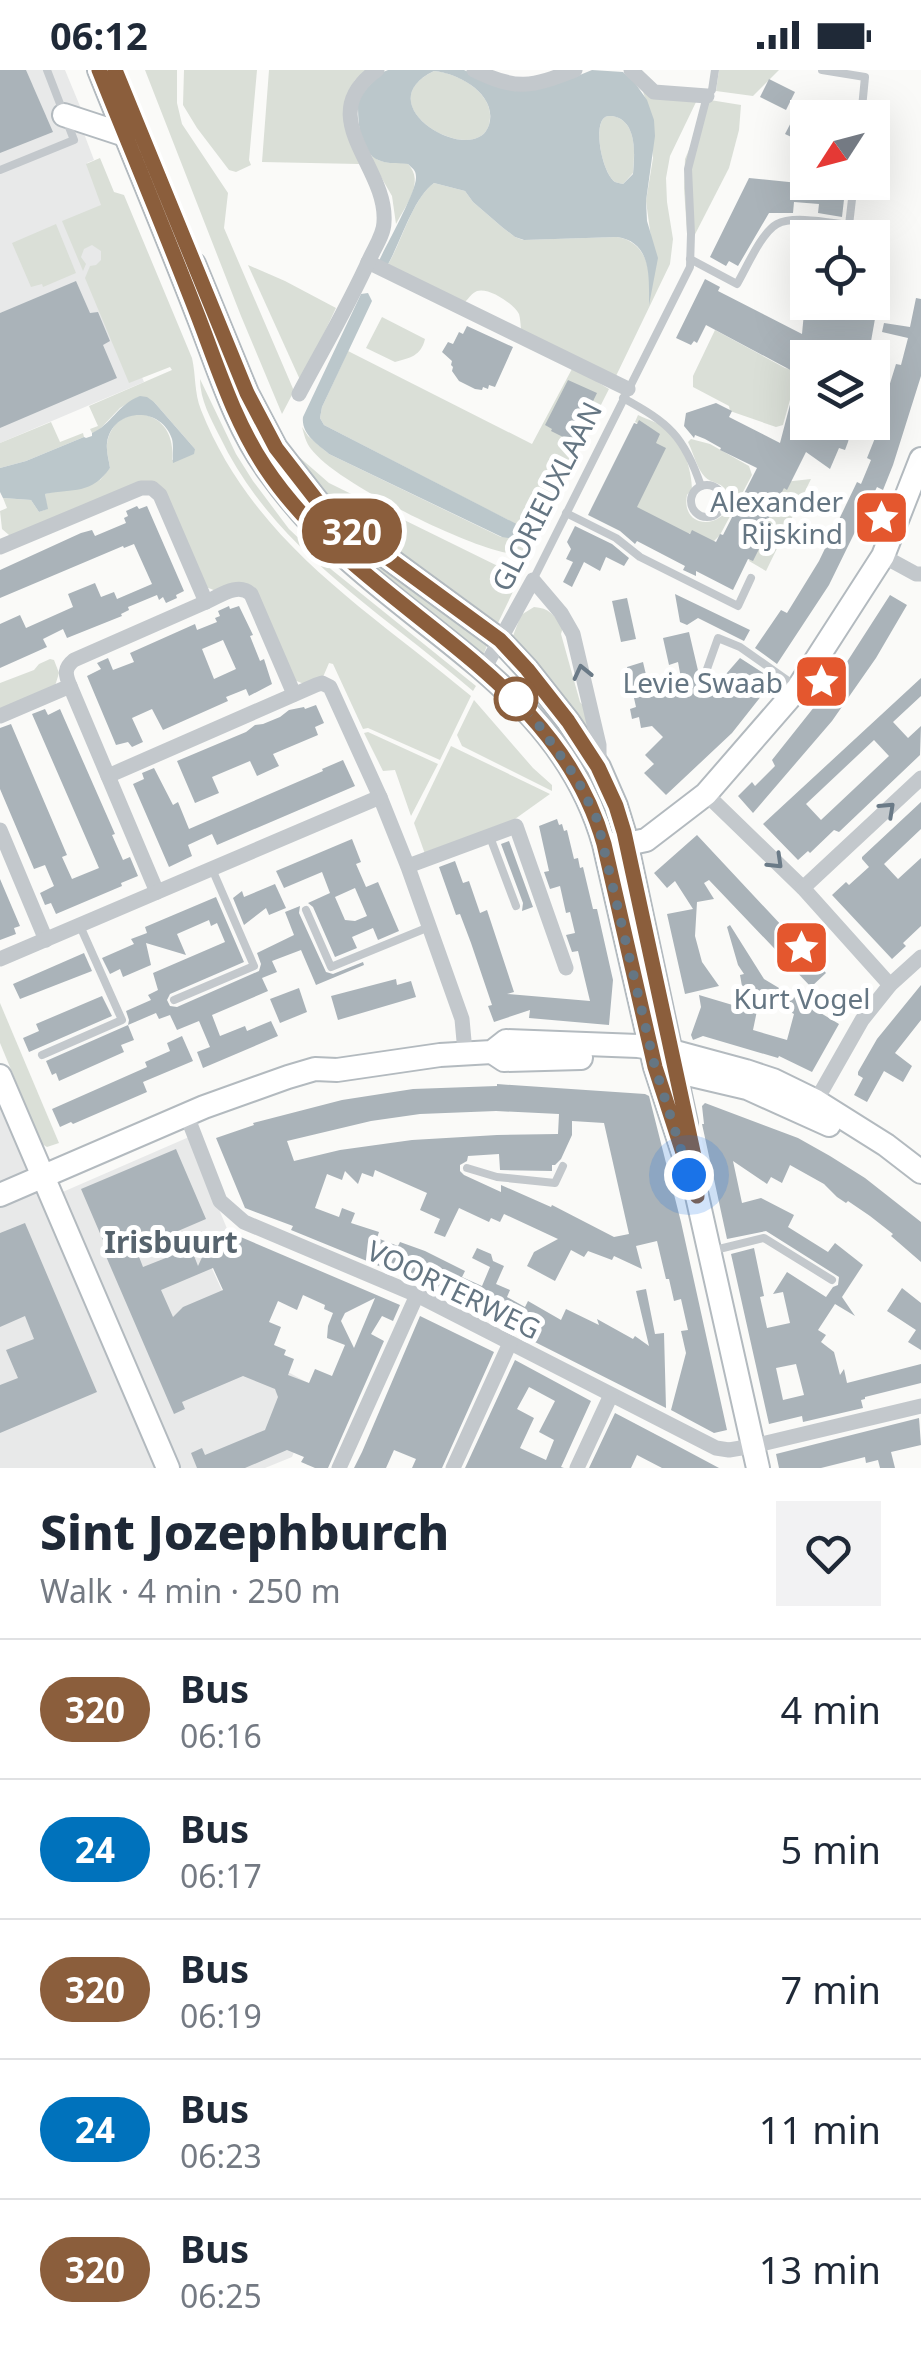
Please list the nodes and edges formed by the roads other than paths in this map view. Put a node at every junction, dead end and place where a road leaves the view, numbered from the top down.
1 (47, 70) edge
2 (99, 70) edge
3 (115, 70) edge
4 (376, 70) edge
5 (474, 70) edge
6 (574, 70) edge
7 (631, 70) edge
8 (715, 70) edge
9 (822, 70) edge
10 (707, 96) junction
11 (863, 100) edge
12 (64, 115) junction
13 (125, 135) junction
14 (0, 170) edge
15 (852, 200) edge
16 (690, 258) junction
17 (368, 262) junction
18 (626, 393) junction
19 (299, 394) dead end
20 (921, 460) edge
21 (701, 486) junction
22 (566, 512) junction
23 (2, 543) edge
24 (883, 556) junction
25 (921, 574) edge
26 (751, 578) dead end
27 (533, 580) junction
28 (206, 602) junction
29 (500, 640) junction
30 (484, 669) junction
31 (707, 669) dead end
32 (70, 686) junction
33 (798, 688) junction
34 (294, 694) junction
35 (0, 716) edge
36 (598, 767) junction
37 (108, 776) junction
38 (921, 778) edge
39 (706, 794) junction
40 (380, 797) junction
41 (0, 830) edge
42 (490, 837) junction
43 (618, 840) junction
44 (408, 866) junction
45 (212, 869) junction
46 (803, 888) junction
47 (157, 892) junction
48 (516, 906) dead end
49 (306, 910) dead end
50 (80, 925) junction
51 (429, 926) junction
52 (46, 940) junction
53 (921, 957) edge
54 (0, 960) edge
55 (566, 968) dead end
56 (890, 984) junction
57 (174, 1000) dead end
58 (464, 1052) junction
59 (42, 1055) dead end
60 (663, 1059) junction
61 (0, 1076) edge
62 (816, 1101) junction
63 (187, 1116) junction
64 (564, 1166) dead end
65 (467, 1168) dead end
66 (921, 1172) edge
67 (42, 1176) junction
68 (921, 1188) edge
69 (0, 1195) edge
70 (710, 1251) junction
71 (832, 1280) dead end
72 (417, 1295) junction
73 (510, 1343) junction
74 (611, 1395) junction
75 (921, 1406) edge
76 (756, 1457) edge
77 (168, 1468) edge
78 (339, 1468) edge
79 (452, 1468) edge
80 (577, 1468) edge

1 - 12 lane
2 - 13 main road
3 - 29 main road
4 - 17 street
5 - 6 street
7 - 10 street
8 - 10 lane, GLORIEUXLAAN
9 - 11 lane
10 - 16 lane, GLORIEUXLAAN
12 - 13 main road
12 - 14 lane
13 - 30 main road
15 - 16 lane
16 - 18 lane, GLORIEUXLAAN
17 - 18 street
17 - 19 street
18 - 21 lane, GLORIEUXLAAN
18 - 22 lane, GLORIEUXLAAN
20 - 24 main road
21 - 21 lane
22 - 26 lane
22 - 27 lane, GLORIEUXLAAN
23 - 28 street
24 - 25 street
24 - 33 main road
27 - 29 street, GLORIEUXLAAN
36 -> 27 street
28 - 32 street
28 - 34 street
29 - 30 street, GLORIEUXLAAN
29 - 36 main road
30 - 43 main road
31 - 33 lane
32 - 35 street
32 - 37 street
33 - 39 main road
34 - 37 street
34 - 40 street
36 - 43 main road
37 - 47 street
46 -> 38 street
39 - 43 main road
39 -> 46 street
40 - 44 street
40 - 45 street
41 - 52 street
42 - 44 street
42 - 48 lane
42 - 55 street
43 - 60 main road
44 - 51 street
45 - 47 street
45 - 57 lane
46 - 56 street
47 - 50 street
49 - 51 lane
50 - 52 street
50 - 59 lane
51 - 58 street
52 - 54 street
53 - 56 street
56 - 62 street
58 - 60 main road
58 - 63 main road
60 - 62 main road
60 - 68 main road
60 - 70 main road
61 - 67 main road
62 - 66 main road
63 - 67 main road
63 - 72 street, VOORTERWEG
64 - 65 lane
67 - 69 main road
67 - 77 main road
70 - 71 lane
70 - 76 main road
72 - 73 street, VOORTERWEG
72 - 78 street
73 - 74 street, VOORTERWEG
73 - 79 street
74 - 76 street, VOORTERWEG
74 - 80 street
75 - 76 street, VOORTERWEG

